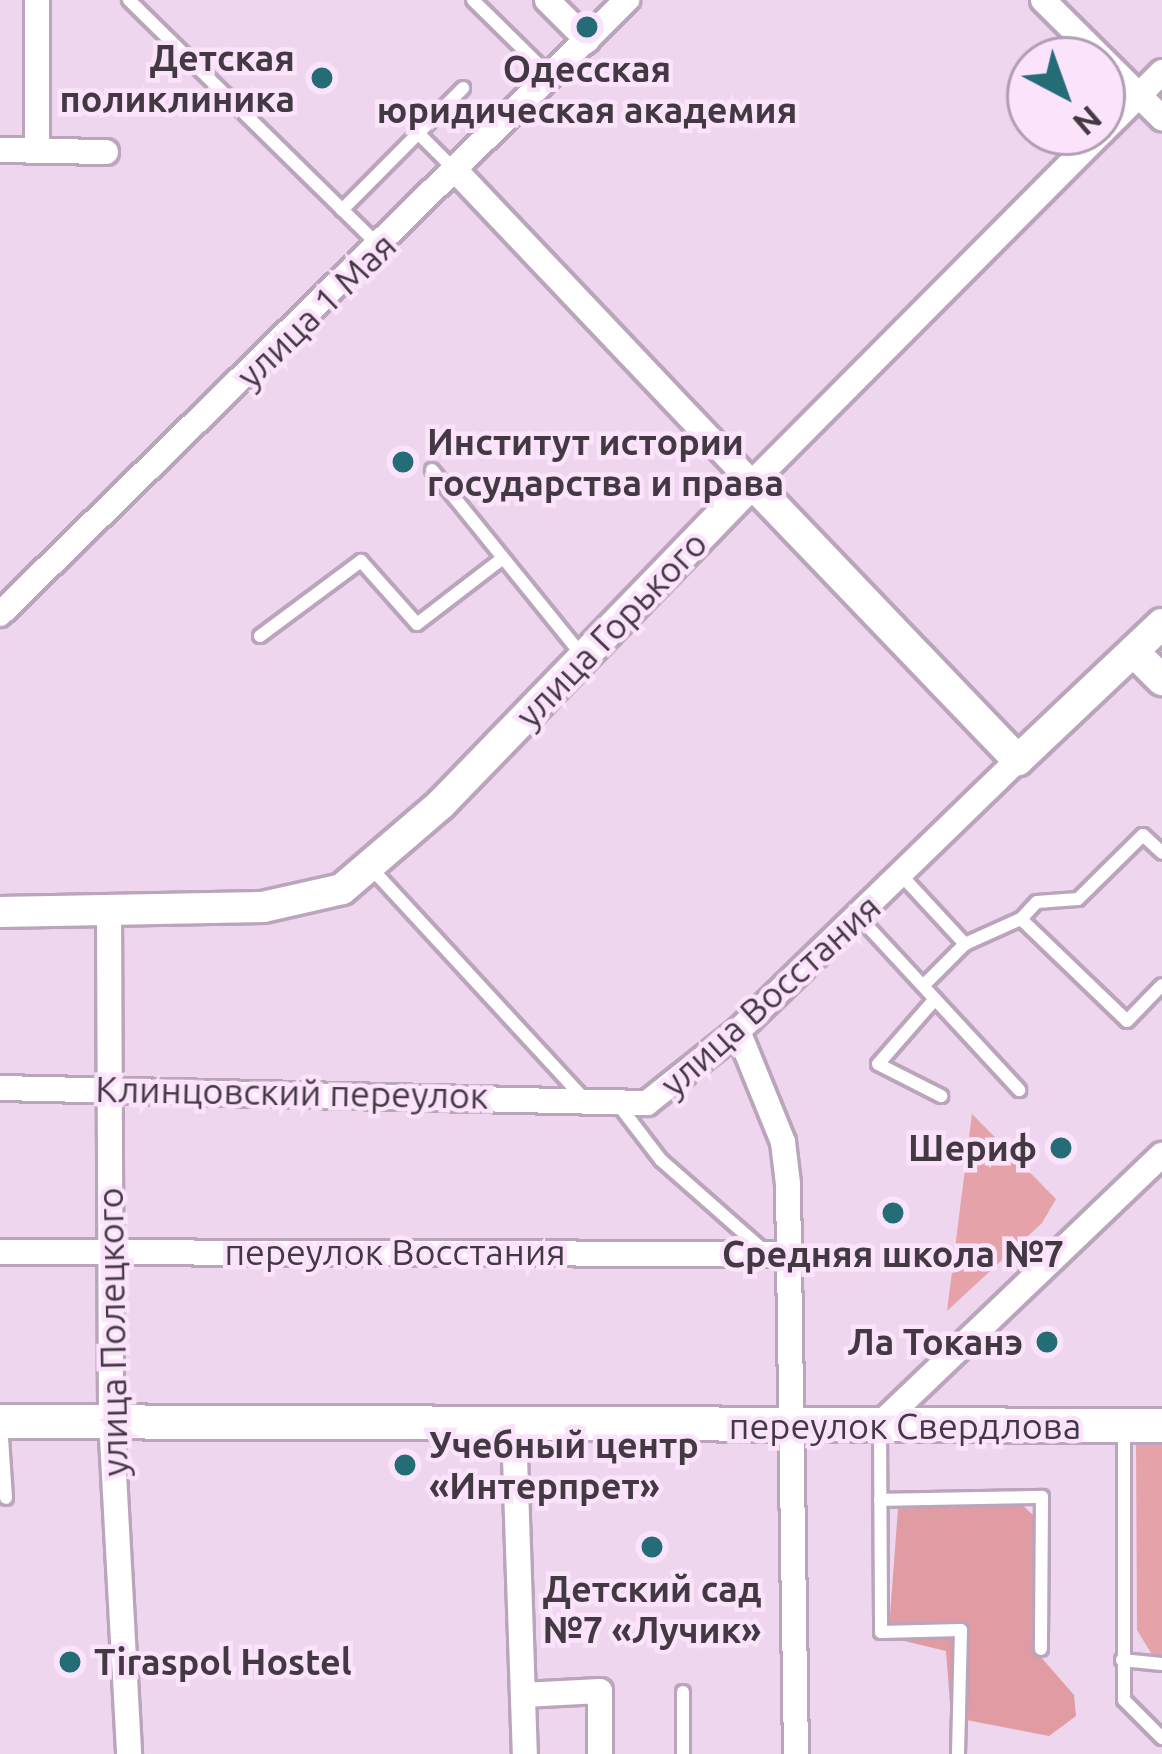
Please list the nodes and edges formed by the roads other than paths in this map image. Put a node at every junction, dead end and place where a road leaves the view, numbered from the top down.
1 (37, 0) edge
2 (129, 0) edge
3 (473, 0) edge
4 (547, 0) edge
5 (627, 0) edge
6 (1043, 0) edge
7 (587, 40) junction
8 (1162, 72) edge
9 (551, 76) junction
10 (463, 88) dead end
11 (1138, 95) junction
12 (1126, 107) edge
13 (1162, 118) edge
14 (418, 133) junction
15 (0, 150) edge
16 (37, 150) junction
17 (106, 152) dead end
18 (1078, 156) edge
19 (457, 172) junction
20 (342, 210) junction
21 (381, 248) junction
22 (433, 470) dead end
23 (752, 483) junction
24 (503, 557) junction
25 (0, 614) edge
26 (1162, 624) edge
27 (260, 635) dead end
28 (1134, 652) junction
29 (584, 658) junction
30 (1162, 680) edge
31 (1018, 760) junction
32 (1162, 853) edge
33 (372, 868) junction
34 (902, 876) junction
35 (110, 910) junction
36 (0, 912) edge
37 (859, 916) junction
38 (1021, 919) junction
39 (965, 944) junction
40 (1162, 985) edge
41 (923, 986) junction
42 (934, 999) junction
43 (738, 1031) junction
44 (0, 1088) edge
45 (110, 1088) junction
46 (1019, 1090) dead end
47 (941, 1096) dead end
48 (584, 1099) junction
49 (618, 1104) junction
50 (1162, 1155) edge
51 (0, 1252) edge
52 (110, 1252) junction
53 (779, 1254) junction
54 (111, 1419) junction
55 (1, 1421) edge
56 (1162, 1425) edge
57 (878, 1426) junction
58 (1124, 1426) junction
59 (514, 1427) junction
60 (796, 1427) junction
61 (5, 1498) dead end
62 (880, 1501) junction
63 (1040, 1648) dead end
64 (1122, 1660) junction
65 (1162, 1664) edge
66 (683, 1692) dead end
67 (523, 1695) junction
68 (1162, 1738) edge
69 (128, 1754) edge
70 (525, 1754) edge
71 (600, 1754) edge
72 (683, 1754) edge
73 (796, 1754) edge
74 (958, 1754) edge

1 - 16 street
2 - 20 lane
3 - 9 lane
4 - 7 street
5 - 7 street, улица 1 Мая
6 - 11 street
7 - 9 street, улица 1 Мая
8 - 11 street, улица Горького
9 - 19 street, улица 1 Мая
10 - 14 lane
11 - 12 street, улица Горького
11 - 13 street
14 - 19 lane
14 - 20 lane
15 - 16 street
16 - 17 street
18 - 23 street, улица Горького
19 - 21 street, улица 1 Мая
19 - 23 street
20 - 21 lane
21 - 25 street, улица 1 Мая
22 - 24 lane
23 - 29 street, улица Горького
23 - 31 street
24 - 27 lane
24 - 29 lane
26 - 28 street, улица Восстания
28 - 30 street
28 - 31 street, улица Восстания
29 - 33 street, улица Горького
31 - 34 street, улица Восстания
32 - 38 lane
33 - 35 street, улица Горького
33 - 48 lane
34 - 37 street, улица Восстания
34 - 39 lane
35 - 36 street, улица Горького
35 - 45 street, улица Полецкого
37 - 41 lane
37 - 43 street, улица Восстания
38 - 39 lane
38 - 40 lane
39 - 41 lane
41 - 42 lane
42 - 46 lane
42 - 47 lane
43 - 49 street, улица Восстания
43 - 53 street
44 - 45 street, Клинцовский переулок
45 - 48 street, Клинцовский переулок
45 - 52 street, улица Полецкого
48 - 49 street, улица Восстания
49 - 53 lane
50 - 57 street
51 - 52 street, переулок Восстания
52 - 53 street, переулок Восстания
52 - 54 street, улица Полецкого
53 - 60 street
54 - 55 main road, переулок Свердлова
54 - 59 main road, переулок Свердлова
54 - 69 street, улица Полецкого
55 - 61 lane
56 - 58 main road, переулок Свердлова
57 - 58 main road, переулок Свердлова
57 - 60 main road, переулок Свердлова
57 - 62 lane
58 - 64 lane
59 - 60 main road, переулок Свердлова
59 - 67 street
60 - 73 street
62 - 63 lane
62 - 74 lane
64 - 65 lane
64 - 68 lane
66 - 72 lane
67 - 70 street
67 - 71 street

